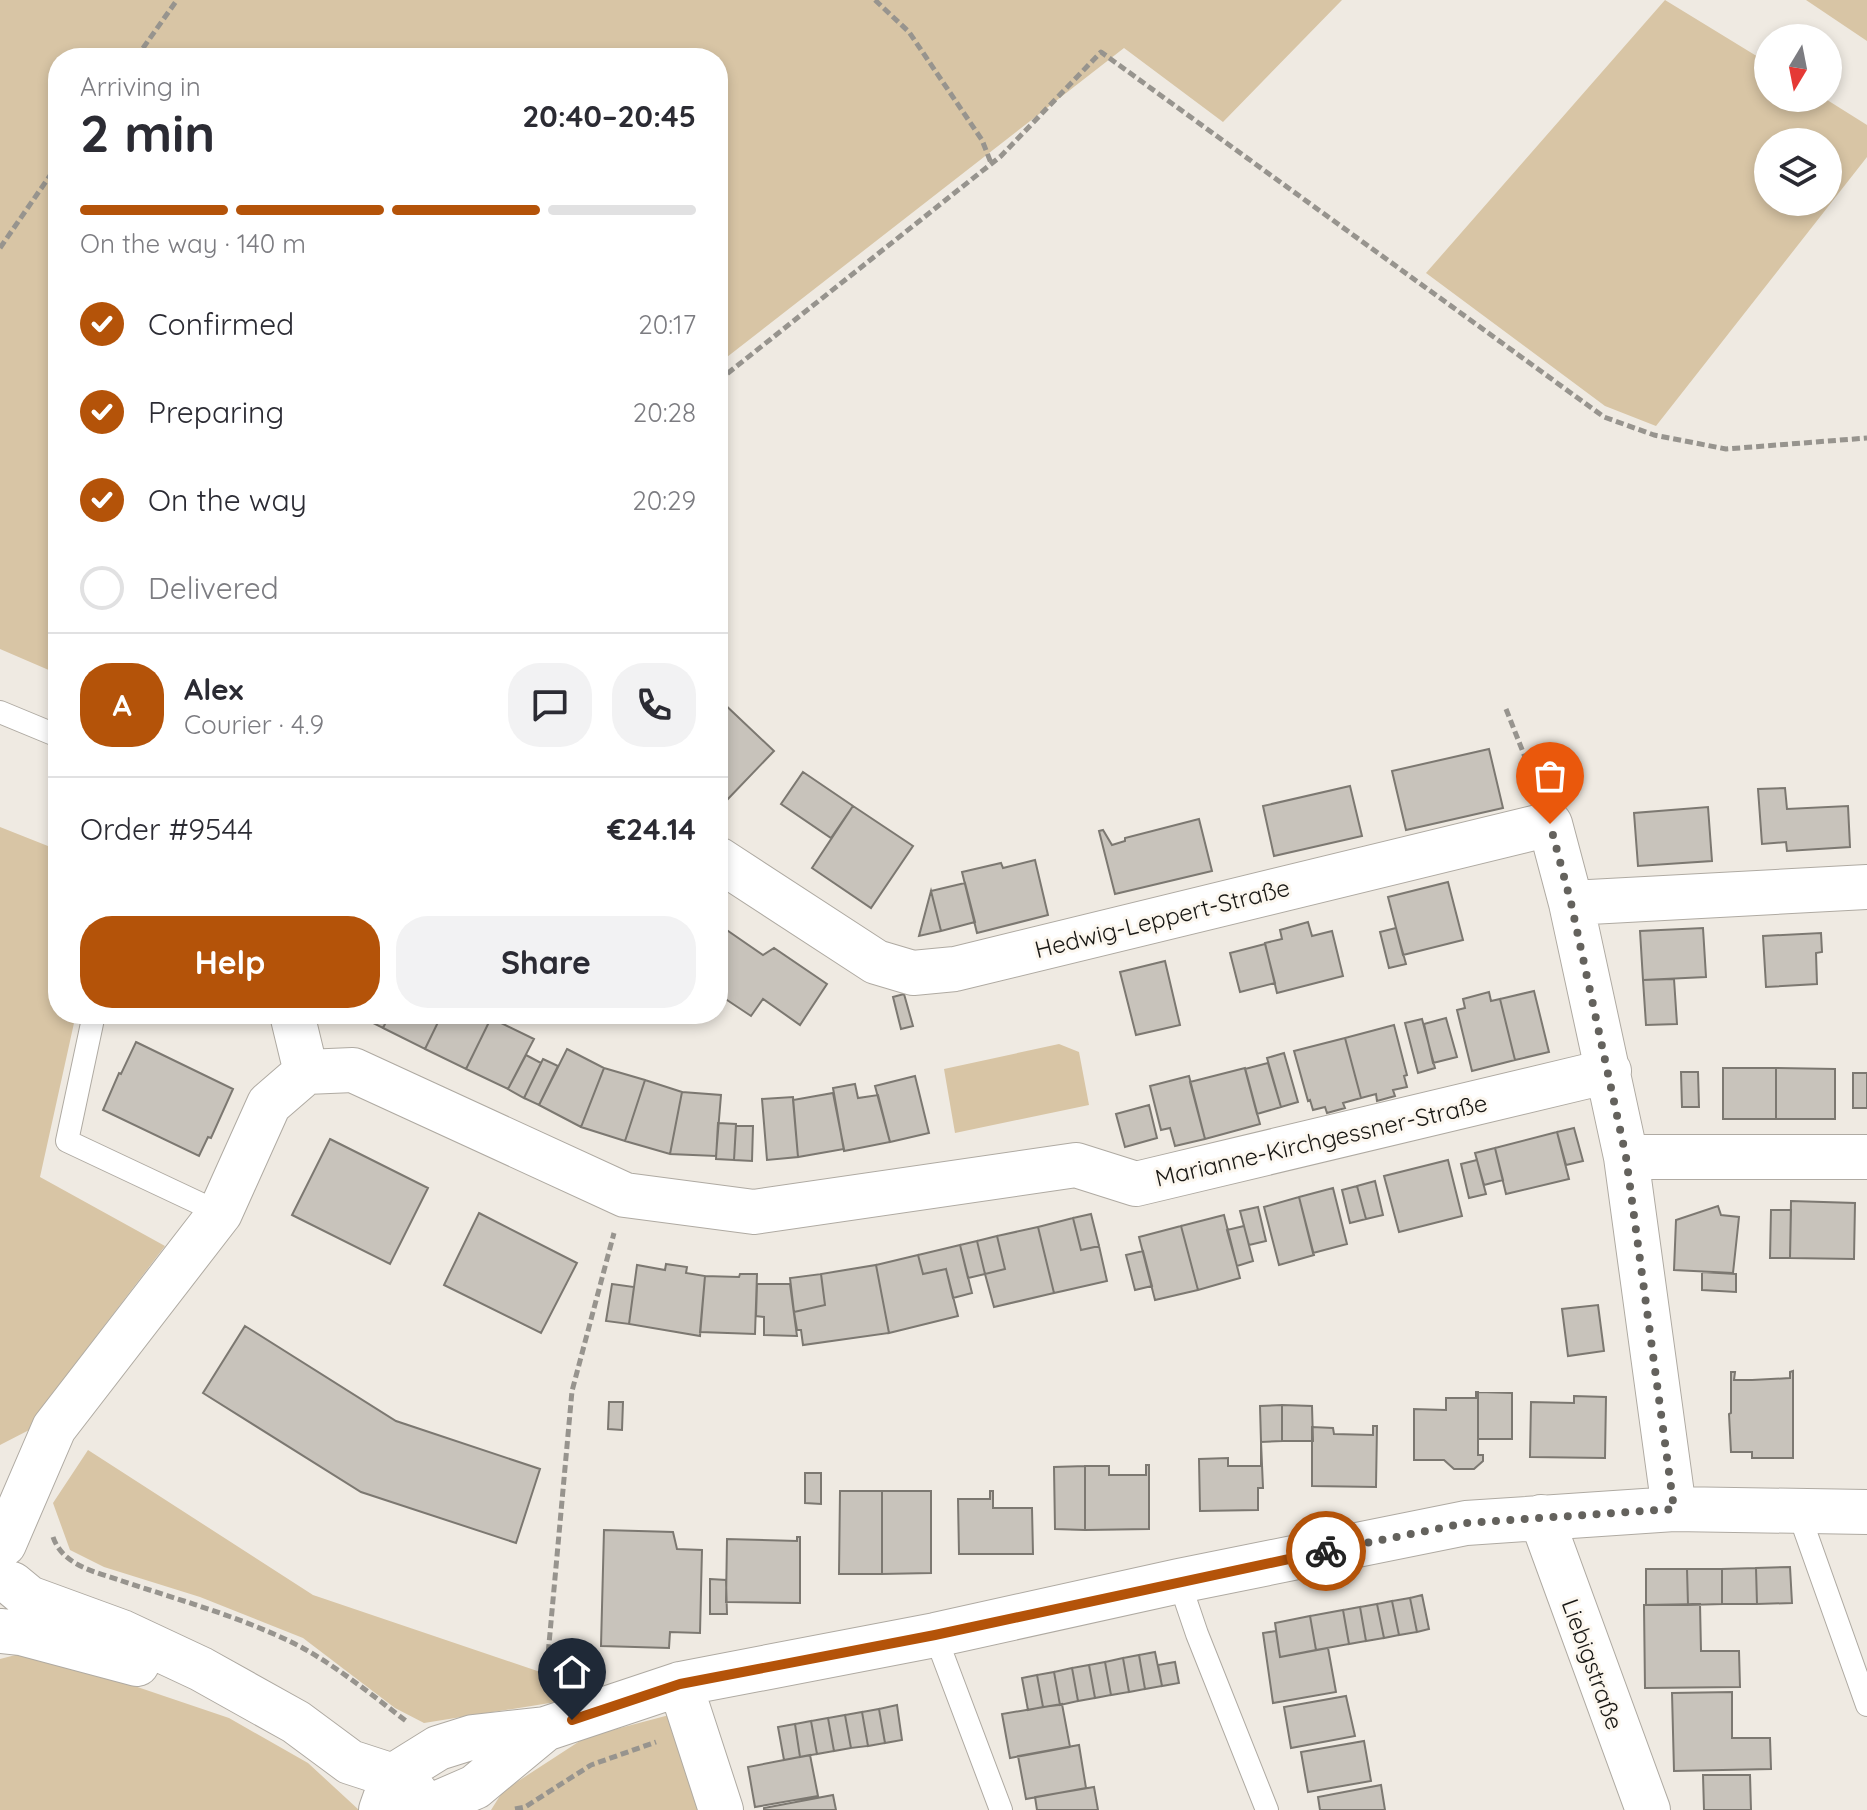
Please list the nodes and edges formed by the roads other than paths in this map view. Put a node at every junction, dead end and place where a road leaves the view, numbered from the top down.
1 (0, 712) edge
2 (48, 732) edge
3 (728, 866) edge
4 (1867, 887) edge
5 (1571, 903) junction
6 (92, 1024) edge
7 (294, 1024) edge
8 (1609, 1071) junction
9 (306, 1072) junction
10 (1626, 1157) junction
11 (1867, 1157) edge
12 (220, 1213) junction
13 (13, 1478) edge
14 (1674, 1509) junction
15 (1798, 1511) junction
16 (1867, 1512) edge
17 (1541, 1517) junction
18 (4, 1572) edge
19 (1179, 1581) junction
20 (0, 1631) edge
21 (935, 1635) junction
22 (215, 1679) junction
23 (680, 1684) junction
24 (550, 1704) junction
25 (1867, 1705) edge
26 (385, 1799) edge
27 (428, 1809) edge
28 (721, 1810) edge
29 (1001, 1810) edge
30 (1267, 1810) edge
31 (1648, 1810) edge

1 - 2 lane
3 - 5 street, Hedwig-Leppert-Straße
4 - 5 street
5 - 8 street
6 - 12 lane
7 - 9 street
8 - 9 street, Marianne-Kirchgessner-Straße
8 - 10 street
9 - 12 street
10 - 11 street
10 - 14 street
12 - 13 street
13 - 18 street
14 - 15 street
14 - 17 street
15 - 16 street
15 - 25 lane
17 - 19 street
17 - 31 street, Liebigstraße
18 - 22 street
19 - 21 street
19 - 30 lane
20 - 22 street
21 - 23 street
21 - 29 lane
22 - 26 street
23 - 24 street
23 - 28 street
24 - 26 street
24 - 27 street
26 - 27 street

